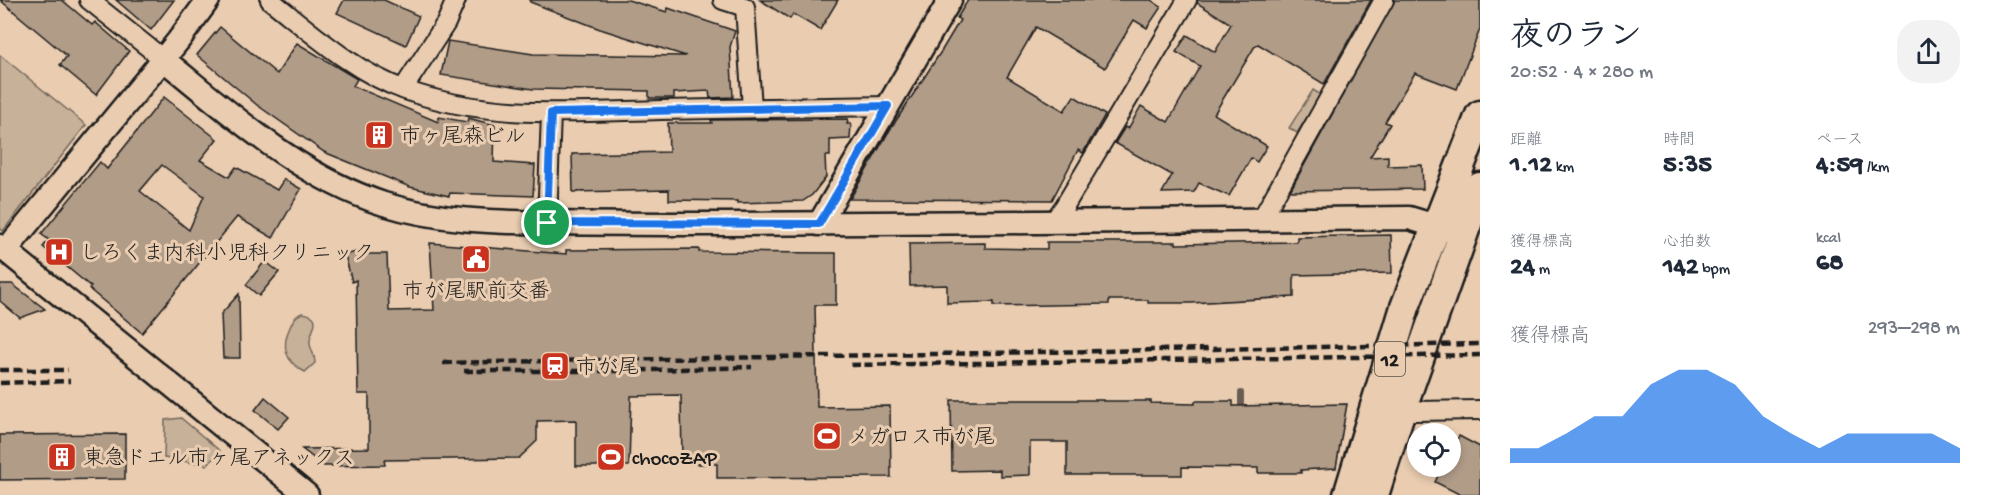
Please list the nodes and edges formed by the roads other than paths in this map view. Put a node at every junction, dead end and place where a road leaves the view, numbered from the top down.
1 (89, 0) edge
2 (208, 0) edge
3 (270, 0) edge
4 (456, 0) edge
5 (723, 0) edge
6 (950, 0) edge
7 (1187, 0) edge
8 (1384, 0) edge
9 (163, 59) junction
10 (403, 90) junction
11 (888, 106) junction
12 (752, 108) junction
13 (551, 113) junction
14 (1480, 115) edge
15 (1480, 187) edge
16 (1261, 219) junction
17 (1053, 222) junction
18 (547, 223) junction
19 (819, 224) junction
20 (1436, 225) junction
21 (1462, 235) junction
22 (2, 251) edge
23 (1401, 410) junction
24 (1480, 410) edge
25 (307, 495) edge
26 (1348, 495) edge
27 (1374, 495) edge

1 - 9 street
2 - 9 street
3 - 10 street
4 - 10 street
5 - 12 street
6 - 11 street
7 - 17 street
8 - 16 street
9 - 18 street
9 - 22 street
10 - 13 street
11 - 12 street
11 - 19 street
12 - 13 street
13 - 18 street
14 - 20 main road, 12
15 - 21 main road, 12
16 - 17 street
16 - 20 street
17 - 19 street
18 - 19 street
20 - 21 street
20 - 26 main road, 12
21 - 23 main road, 12
22 - 25 street
23 - 24 street
23 - 27 main road, 12

